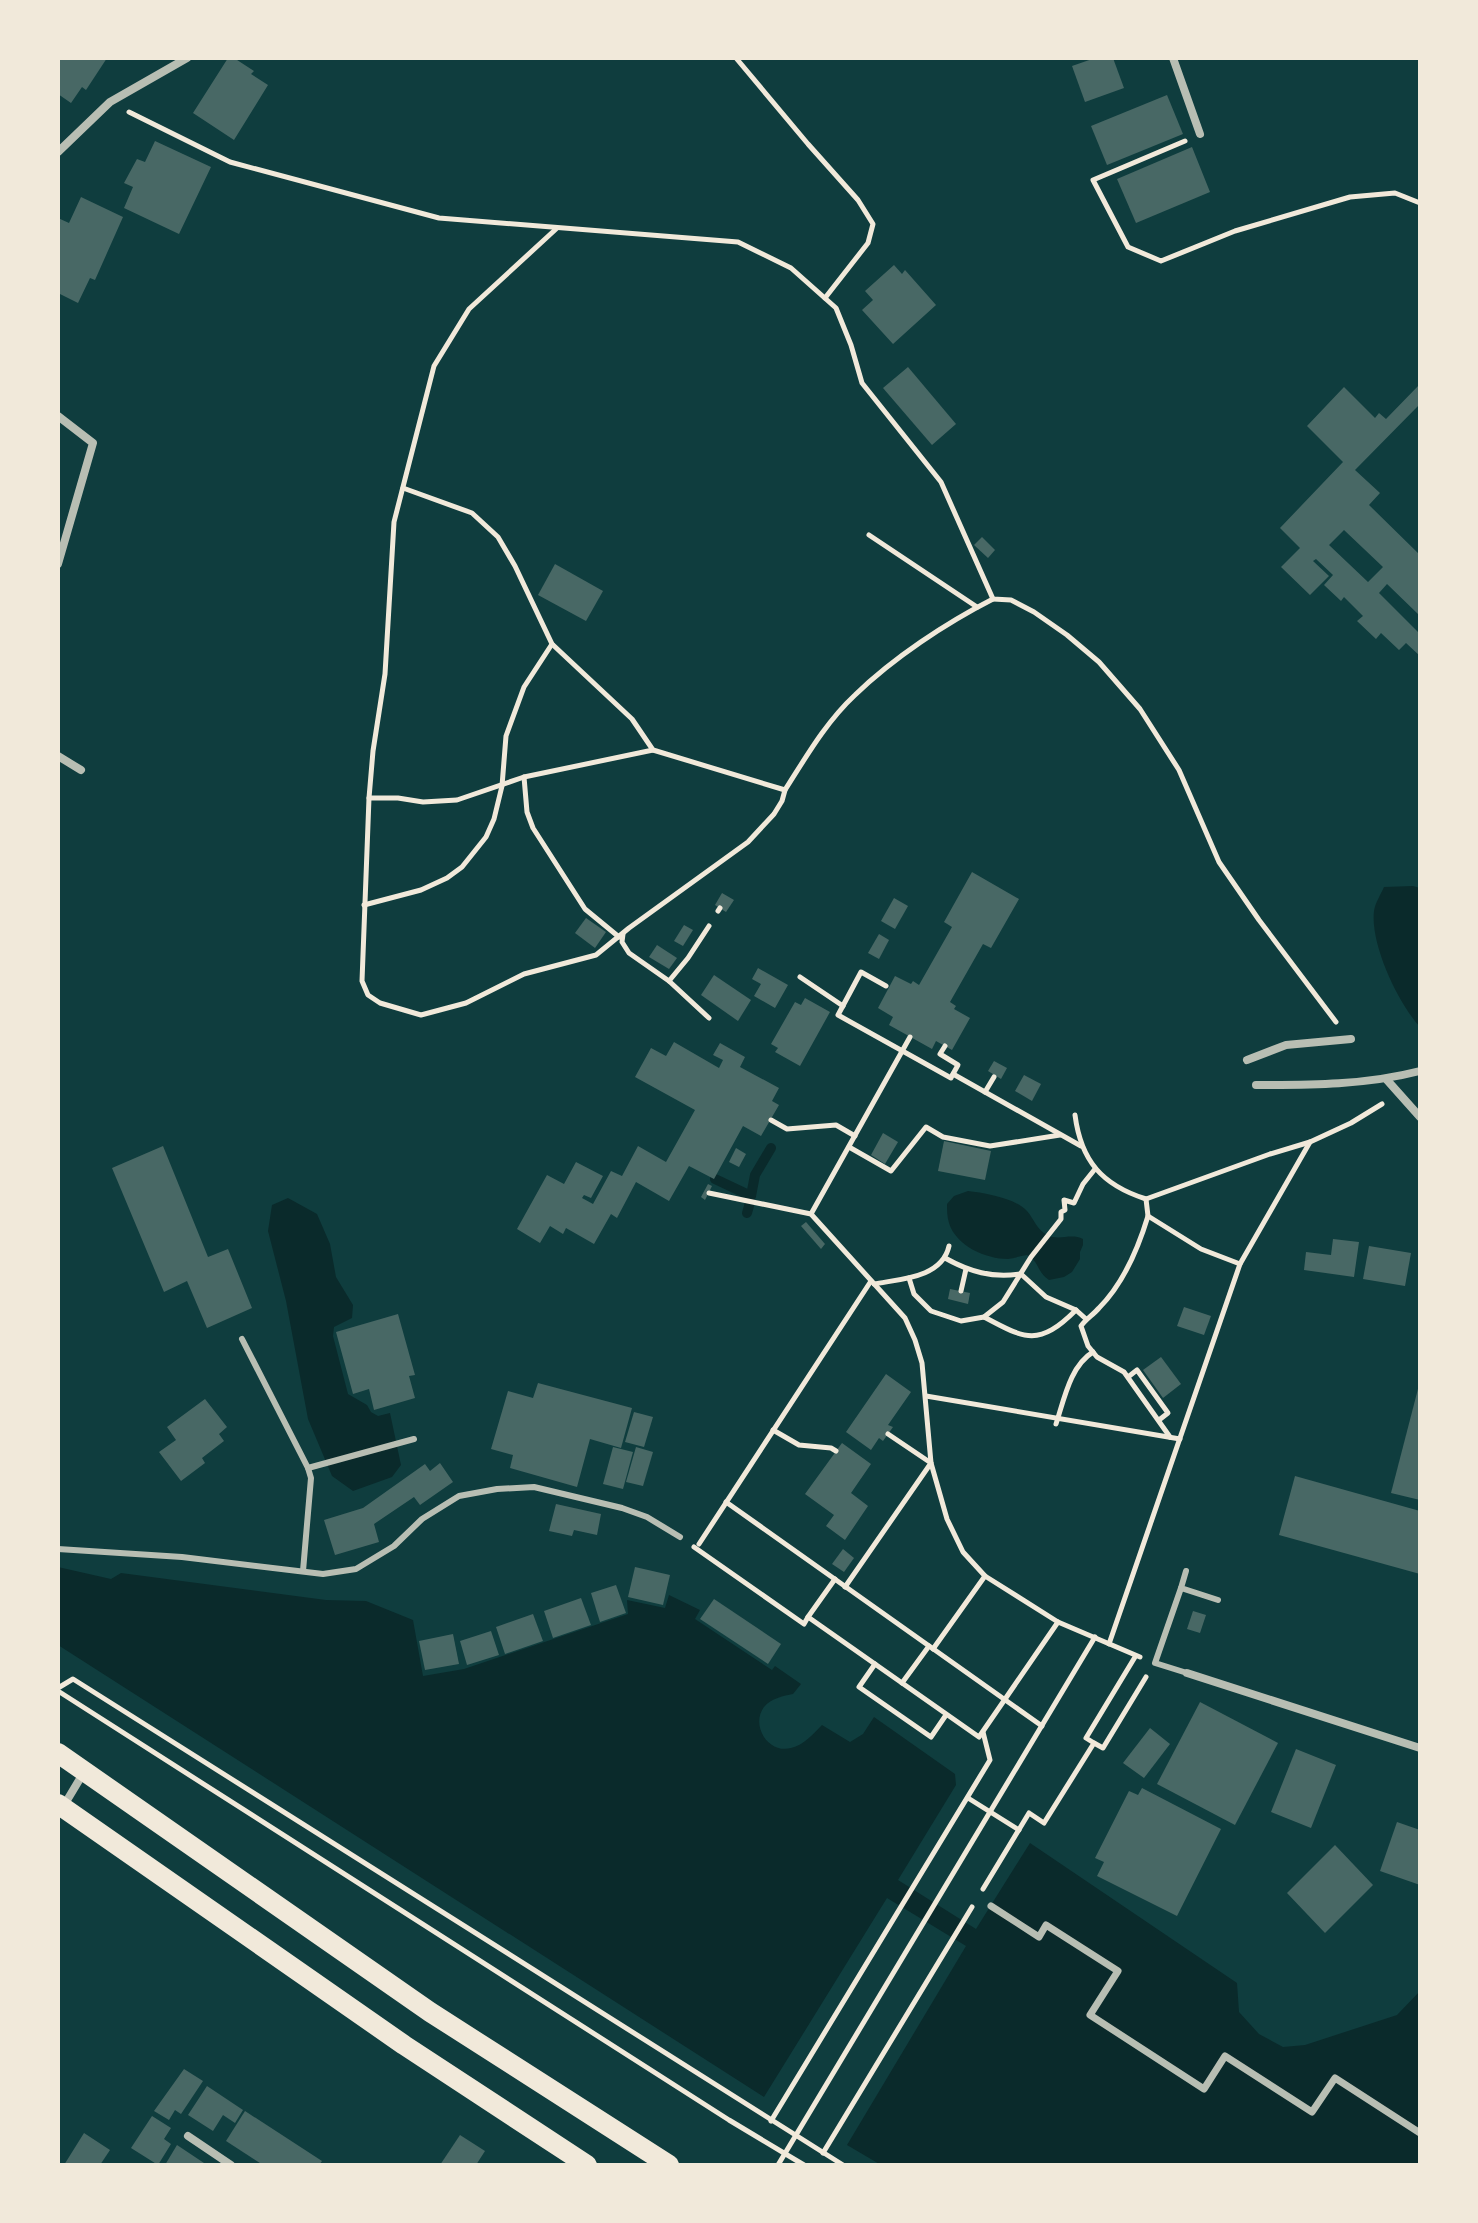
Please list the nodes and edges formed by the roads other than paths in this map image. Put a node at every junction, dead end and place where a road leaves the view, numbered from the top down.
1 (187, 58) edge
2 (1173, 58) edge
3 (1200, 134) dead end
4 (58, 152) edge
5 (58, 416) edge
6 (58, 564) edge
7 (58, 756) edge
8 (81, 770) dead end
9 (1351, 1039) road end
10 (1247, 1060) dead end
11 (1420, 1071) edge
12 (1387, 1080) junction
13 (1256, 1085) dead end
14 (1420, 1117) edge
15 (242, 1339) dead end
16 (414, 1439) dead end
17 (308, 1468) junction
18 (680, 1537) road end
19 (58, 1549) edge
20 (303, 1571) junction
21 (1186, 1571) dead end
22 (1181, 1588) junction
23 (1218, 1600) dead end
24 (1187, 1673) joint
25 (1420, 1748) edge
26 (58, 1753) edge
27 (84, 1772) junction
28 (60, 1809) edge
29 (991, 1906) dead end
30 (1420, 2133) edge
31 (188, 2136) dead end
32 (231, 2165) edge
33 (587, 2165) edge
34 (669, 2165) edge

1 - 4 street
2 - 3 street
5 - 6 street
7 - 8 street
9 - 10 street
11 - 12 street
12 - 13 street
12 - 14 street
15 - 17 lane
16 - 17 lane
17 - 20 lane
18 - 20 lane
19 - 20 lane
21 - 22 lane
22 - 23 lane
22 - 24 lane
24 - 25 street
26 - 27 main road
27 - 28 street
27 - 34 main road
28 - 33 main road
29 - 30 street
31 - 32 street

